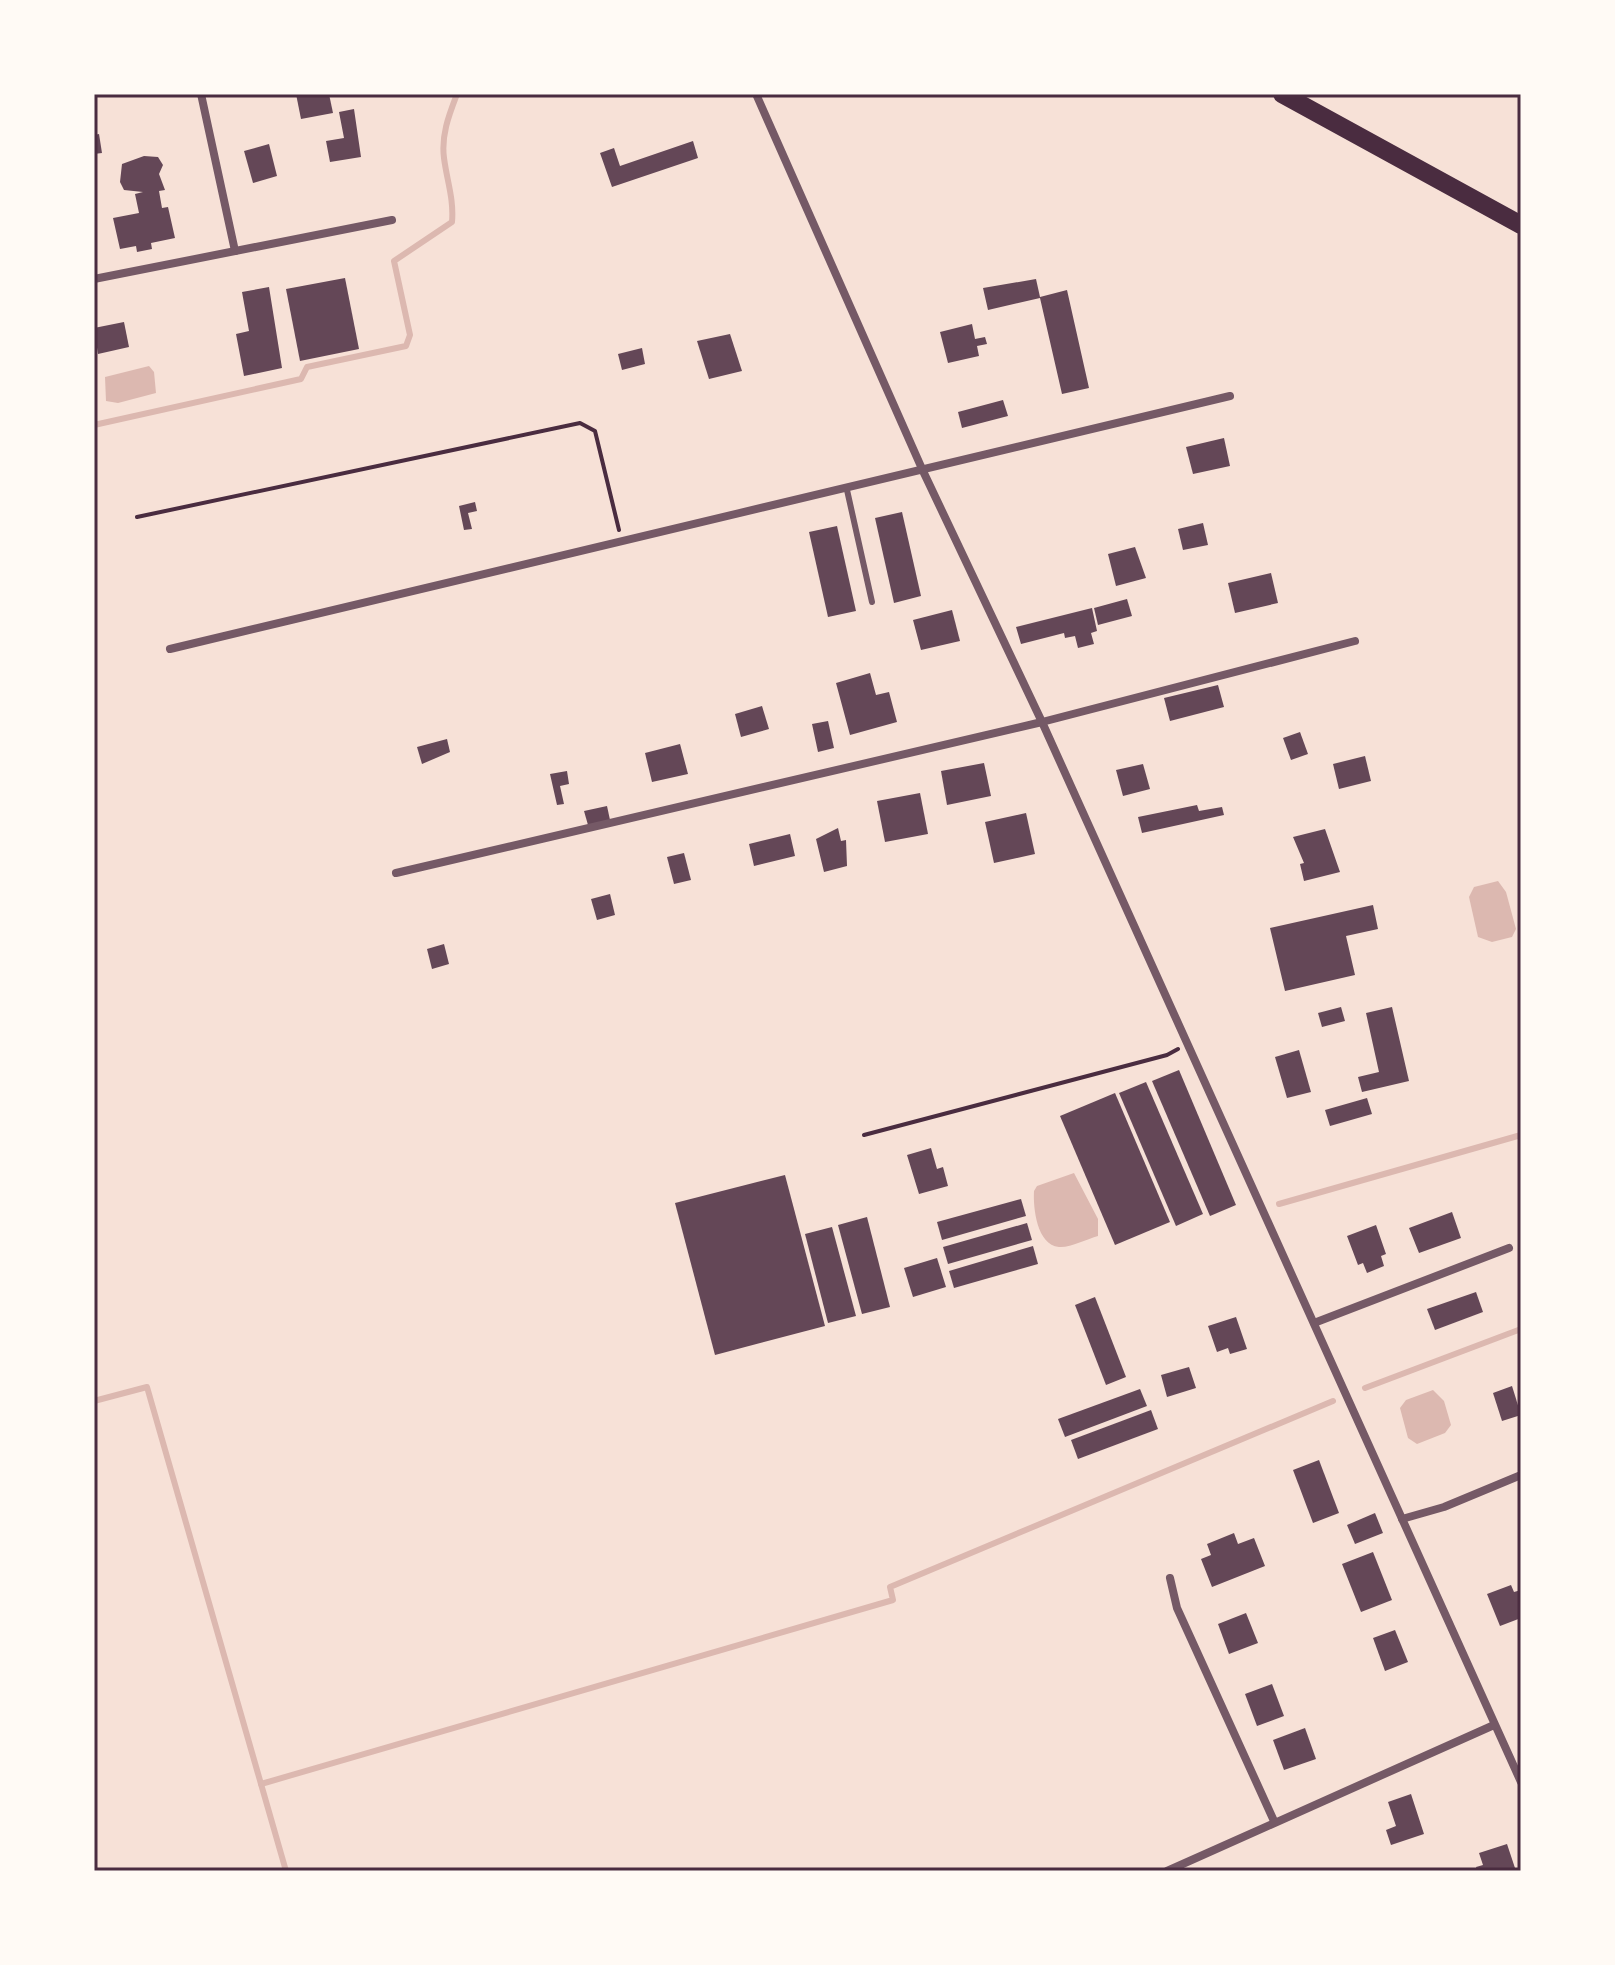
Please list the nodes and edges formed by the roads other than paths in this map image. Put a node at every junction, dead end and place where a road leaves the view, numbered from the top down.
1 (201, 94) edge
2 (756, 94) edge
3 (1282, 94) edge
4 (392, 220) dead end
5 (1521, 225) edge
6 (235, 251) junction
7 (94, 279) edge
8 (1230, 396) dead end
9 (923, 471) junction
10 (847, 490) junction
11 (872, 602) dead end
12 (1355, 641) dead end
13 (170, 649) dead end
14 (1042, 722) junction
15 (396, 873) dead end
16 (1509, 1248) dead end
17 (1314, 1323) junction
18 (1521, 1475) edge
19 (1402, 1519) junction
20 (1170, 1578) dead end
21 (1494, 1725) junction
22 (1521, 1782) edge
23 (1274, 1821) junction
24 (1167, 1871) edge

1 - 6 street
2 - 9 street
3 - 5 main road
4 - 6 street
6 - 7 street
8 - 9 street
9 - 10 street
9 - 14 street
10 - 11 lane
10 - 13 street
12 - 14 street
14 - 15 street
14 - 17 street
16 - 17 street
17 - 19 street
18 - 19 street
19 - 21 street
20 - 23 street
21 - 22 street
21 - 23 street
23 - 24 street

